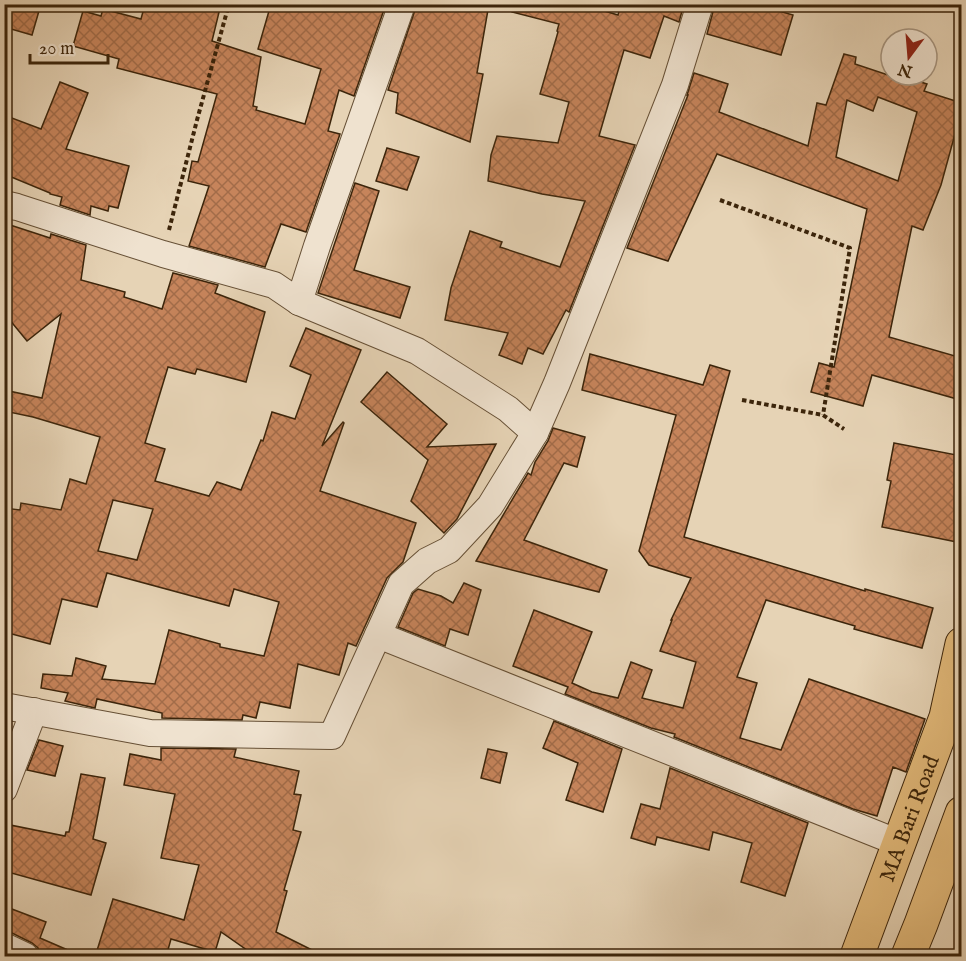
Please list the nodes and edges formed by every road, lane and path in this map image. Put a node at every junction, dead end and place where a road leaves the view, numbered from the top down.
1 (229, 4) edge
2 (402, 4) edge
3 (700, 4) edge
4 (720, 200) dead end
5 (4, 204) edge
6 (163, 254) junction
7 (299, 302) junction
8 (742, 400) dead end
9 (823, 415) junction
10 (844, 429) dead end
11 (535, 433) junction
12 (378, 635) junction
13 (962, 644) edge
14 (4, 706) edge
15 (34, 711) junction
16 (4, 789) edge
17 (962, 813) edge
18 (899, 843) junction
19 (4, 946) edge
20 (25, 957) edge
21 (857, 957) edge
22 (908, 957) edge

1 - 6 path
2 - 7 street
3 - 11 street
4 - 9 path
5 - 6 street
6 - 7 street
7 - 11 street
8 - 9 path
9 - 10 path
11 - 12 street
12 - 15 street
12 - 18 street
13 - 18 main road, MA Bari Road
14 - 15 street
15 - 16 street
17 - 22 main road
18 - 21 main road, MA Bari Road
19 - 20 street

